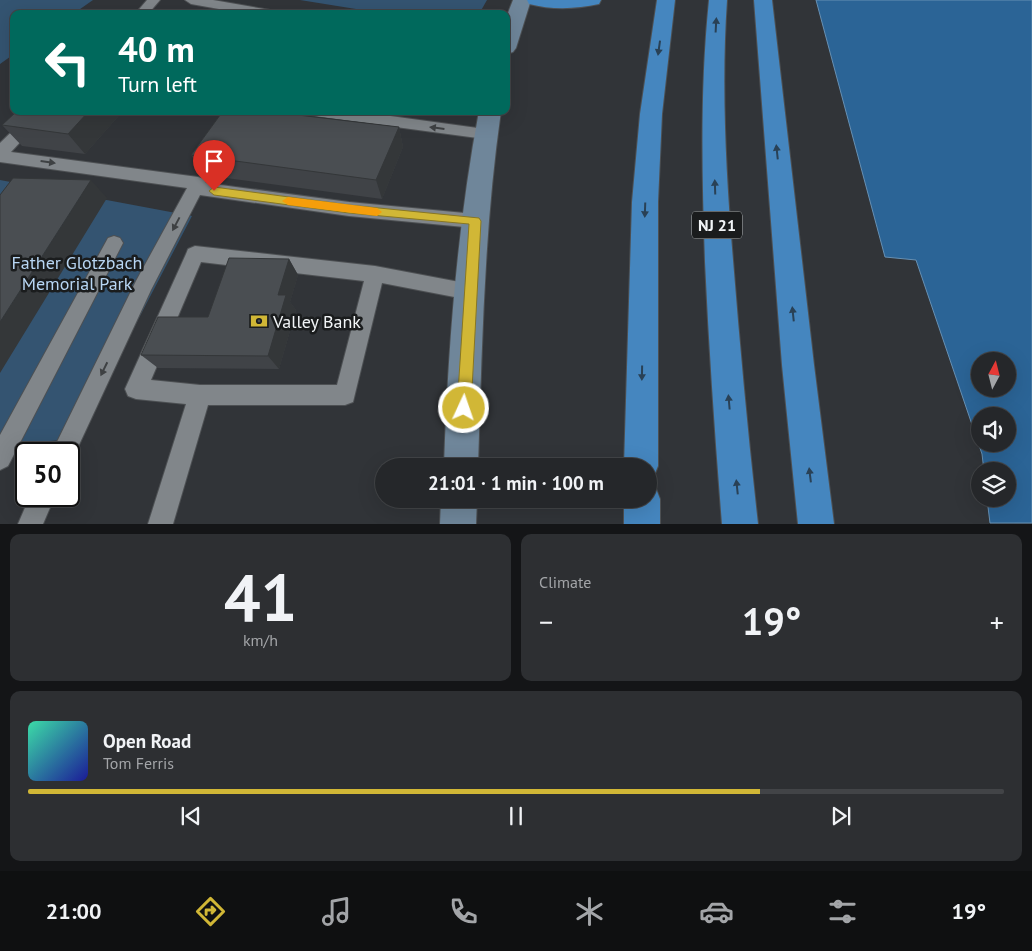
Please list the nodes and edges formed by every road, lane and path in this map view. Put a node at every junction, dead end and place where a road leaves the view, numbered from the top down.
1 (154, 0) edge
2 (191, 0) edge
3 (522, 0) edge
4 (536, 0) edge
5 (592, 0) edge
6 (666, 0) edge
7 (718, 0) edge
8 (763, 0) edge
9 (145, 10) edge
10 (247, 10) edge
11 (510, 36) edge
12 (38, 115) edge
13 (372, 115) edge
14 (488, 123) edge
15 (0, 154) edge
16 (195, 188) junction
17 (475, 221) junction
18 (114, 243) dead end
19 (375, 274) junction
20 (470, 292) junction
21 (200, 395) junction
22 (69, 442) edge
23 (641, 453) edge
24 (0, 458) edge
25 (461, 458) edge
26 (38, 507) edge
27 (459, 508) edge
28 (642, 508) edge
29 (30, 524) edge
30 (160, 524) edge
31 (458, 524) edge
32 (642, 524) edge
33 (740, 524) edge
34 (816, 524) edge

1 - 9 lane
2 - 10 lane
3 - 11 main road
4 - 5 highway
6 -> 23 highway
33 -> 7 highway, NJ 21
34 -> 8 highway
12 - 15 lane
14 -> 13 lane
14 - 17 main road
15 -> 16 lane
16 - 17 lane
16 -> 22 lane
17 - 20 main road
18 - 24 lane
19 - 20 lane
19 - 21 lane
19 - 21 lane
20 - 25 main road
21 - 30 lane
26 - 29 lane
27 - 31 main road
28 - 32 highway

